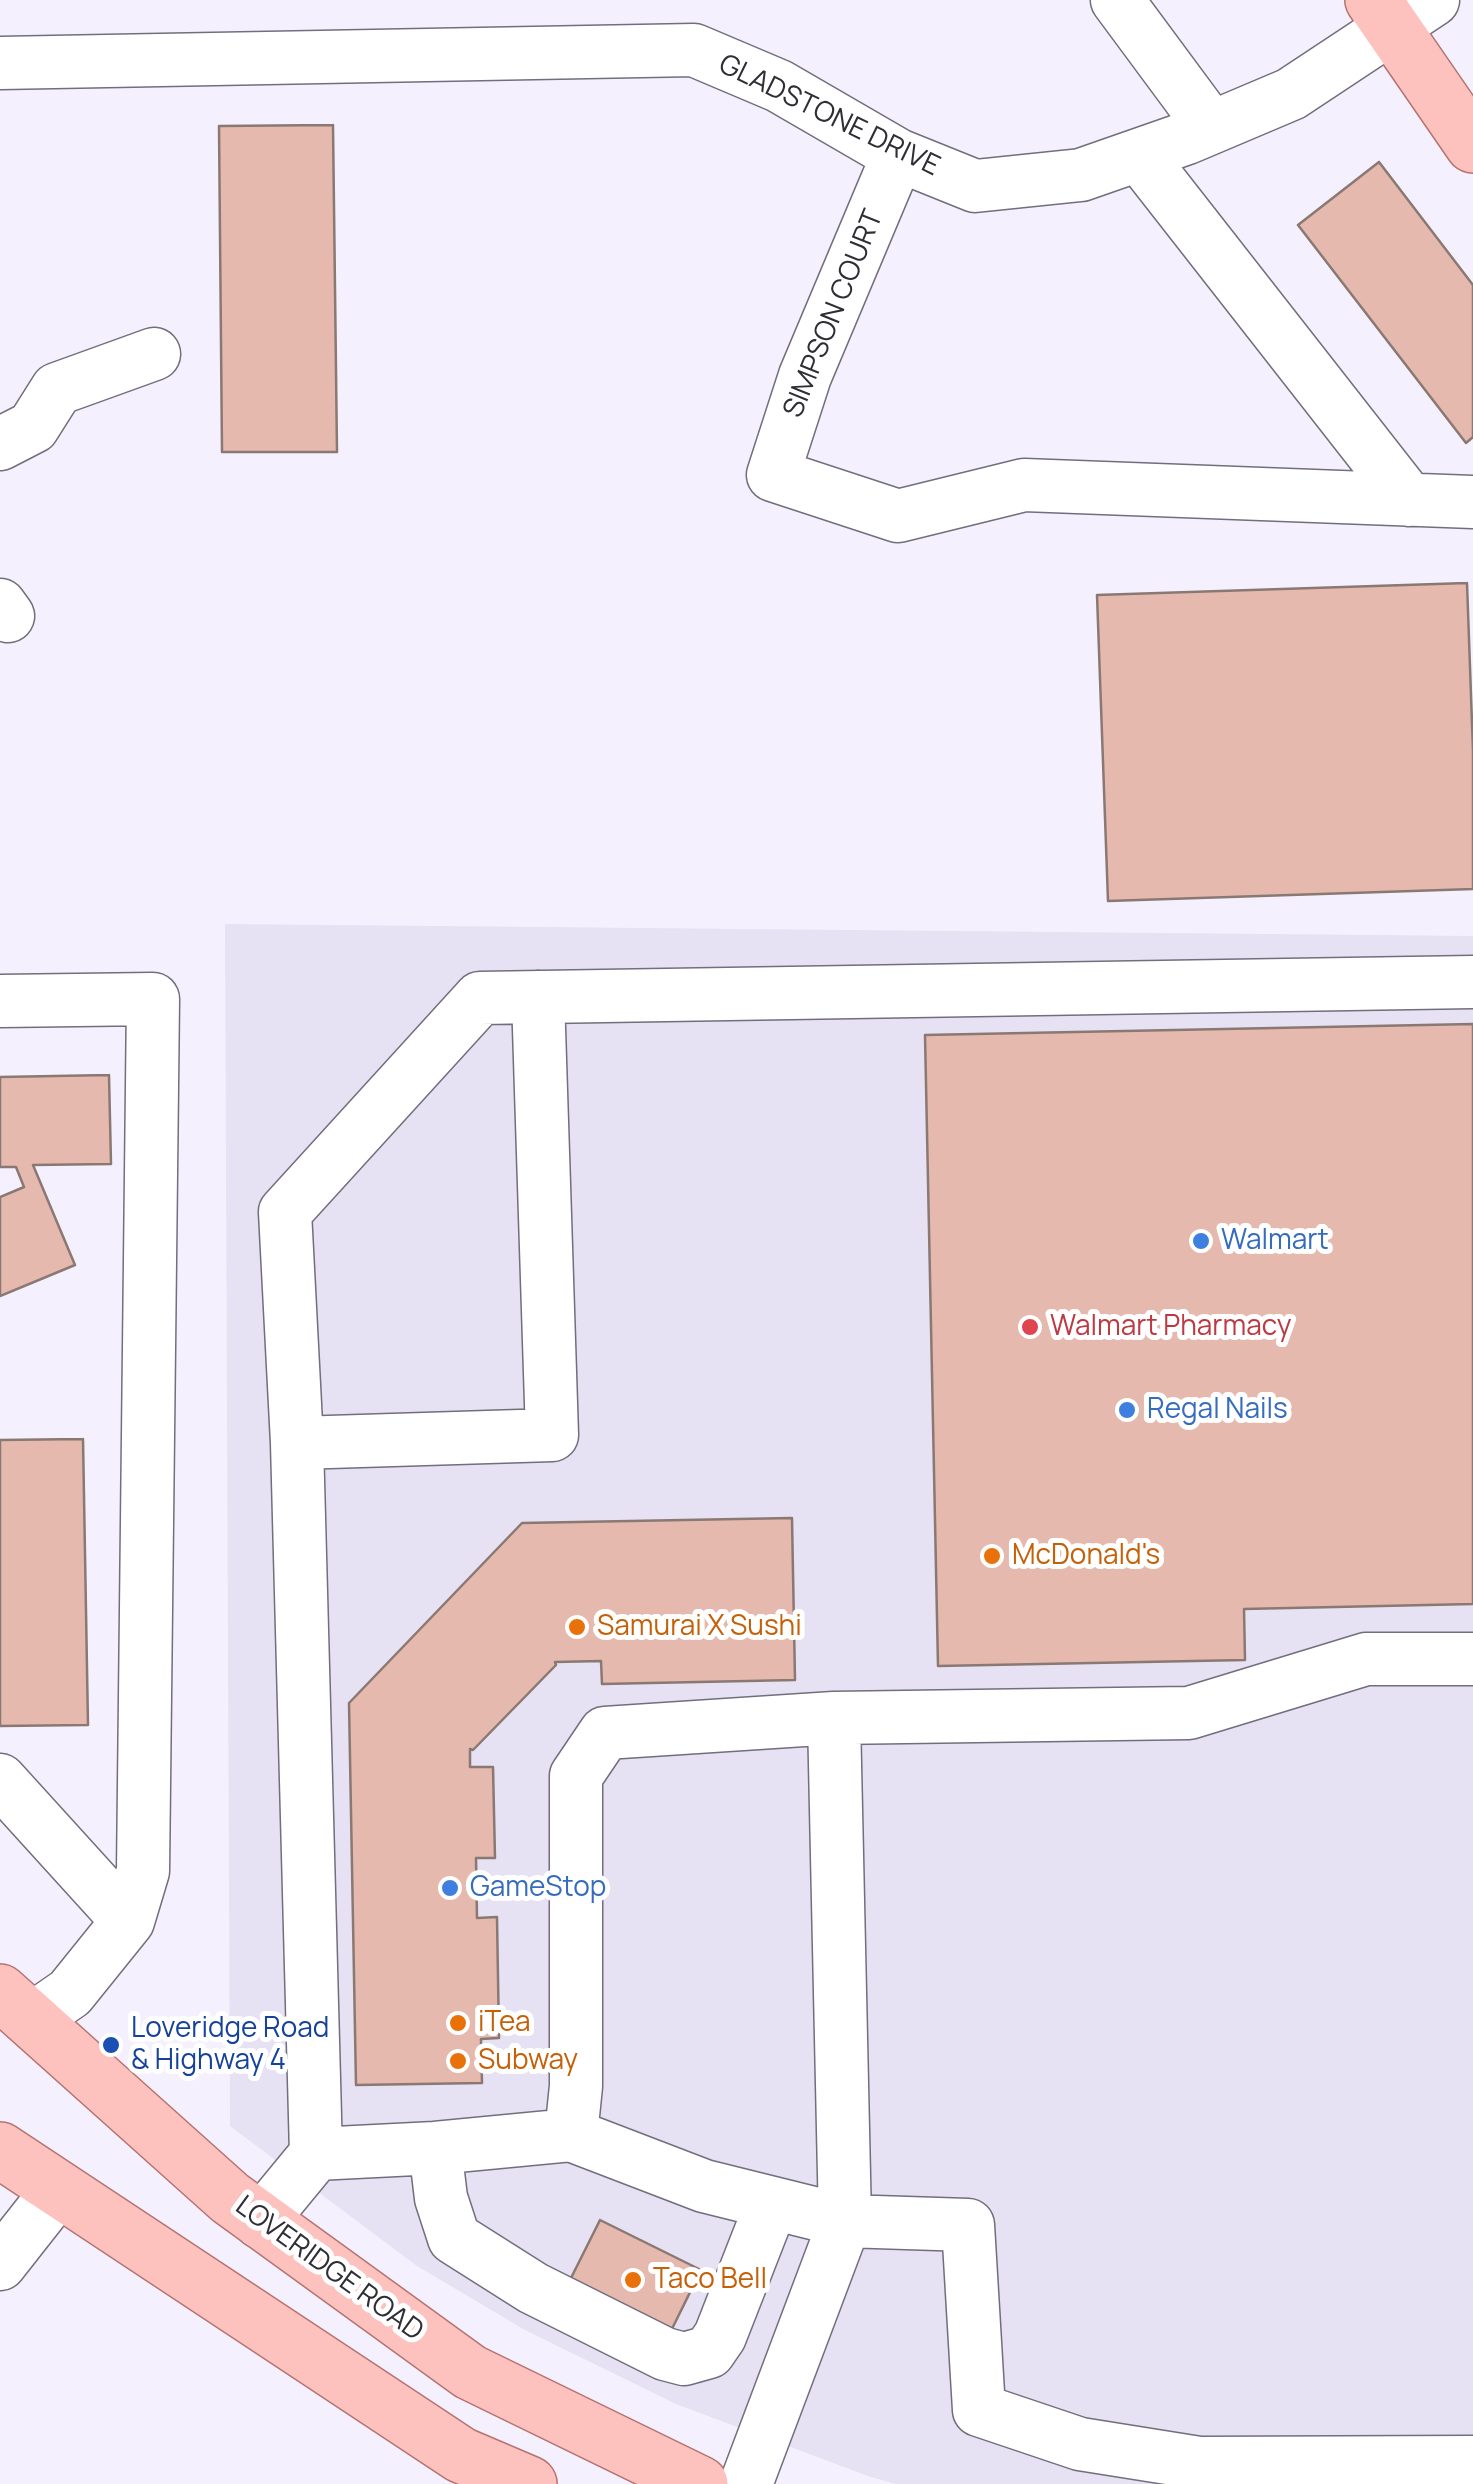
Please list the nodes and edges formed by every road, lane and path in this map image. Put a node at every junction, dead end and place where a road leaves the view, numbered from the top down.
1 (1117, 0) edge
2 (1399, 9) edge
3 (0, 62) edge
4 (1211, 128) junction
5 (1473, 144) edge
6 (898, 155) junction
7 (1139, 155) junction
8 (154, 354) dead end
9 (0, 444) edge
10 (1409, 500) junction
11 (1473, 502) edge
12 (1473, 982) edge
13 (538, 997) junction
14 (0, 1001) edge
15 (297, 1443) junction
16 (1473, 1659) edge
17 (834, 1718) junction
18 (0, 1780) edge
19 (128, 1920) junction
20 (16, 2006) edge
21 (571, 2135) junction
22 (435, 2148) junction
23 (0, 2150) edge
24 (316, 2154) junction
25 (59, 2189) junction
26 (772, 2203) junction
27 (845, 2221) junction
28 (260, 2222) junction
29 (0, 2264) edge
30 (1473, 2462) edge
31 (530, 2484) edge
32 (700, 2484) edge
33 (746, 2484) edge

1 - 4 street
2 - 4 street, GLADSTONE DRIVE
2 - 5 main road
3 - 6 street, GLADSTONE DRIVE
4 - 7 street, GLADSTONE DRIVE
6 - 7 street, GLADSTONE DRIVE
6 - 10 street, SIMPSON COURT
7 - 10 street
8 - 9 street
10 - 11 street
12 - 13 street
13 - 15 street
13 - 15 street
14 - 19 street
15 - 24 street
16 - 17 street
17 - 21 street
17 - 27 street
18 - 19 street
19 - 20 street
20 - 28 main road, LOVERIDGE ROAD
21 - 22 street
21 - 26 street
22 - 24 street
22 - 26 street
23 - 25 main road
24 - 28 street
25 - 29 street
25 - 31 main road
26 - 27 street
27 - 30 street
27 - 33 street
28 - 32 main road, LOVERIDGE ROAD

